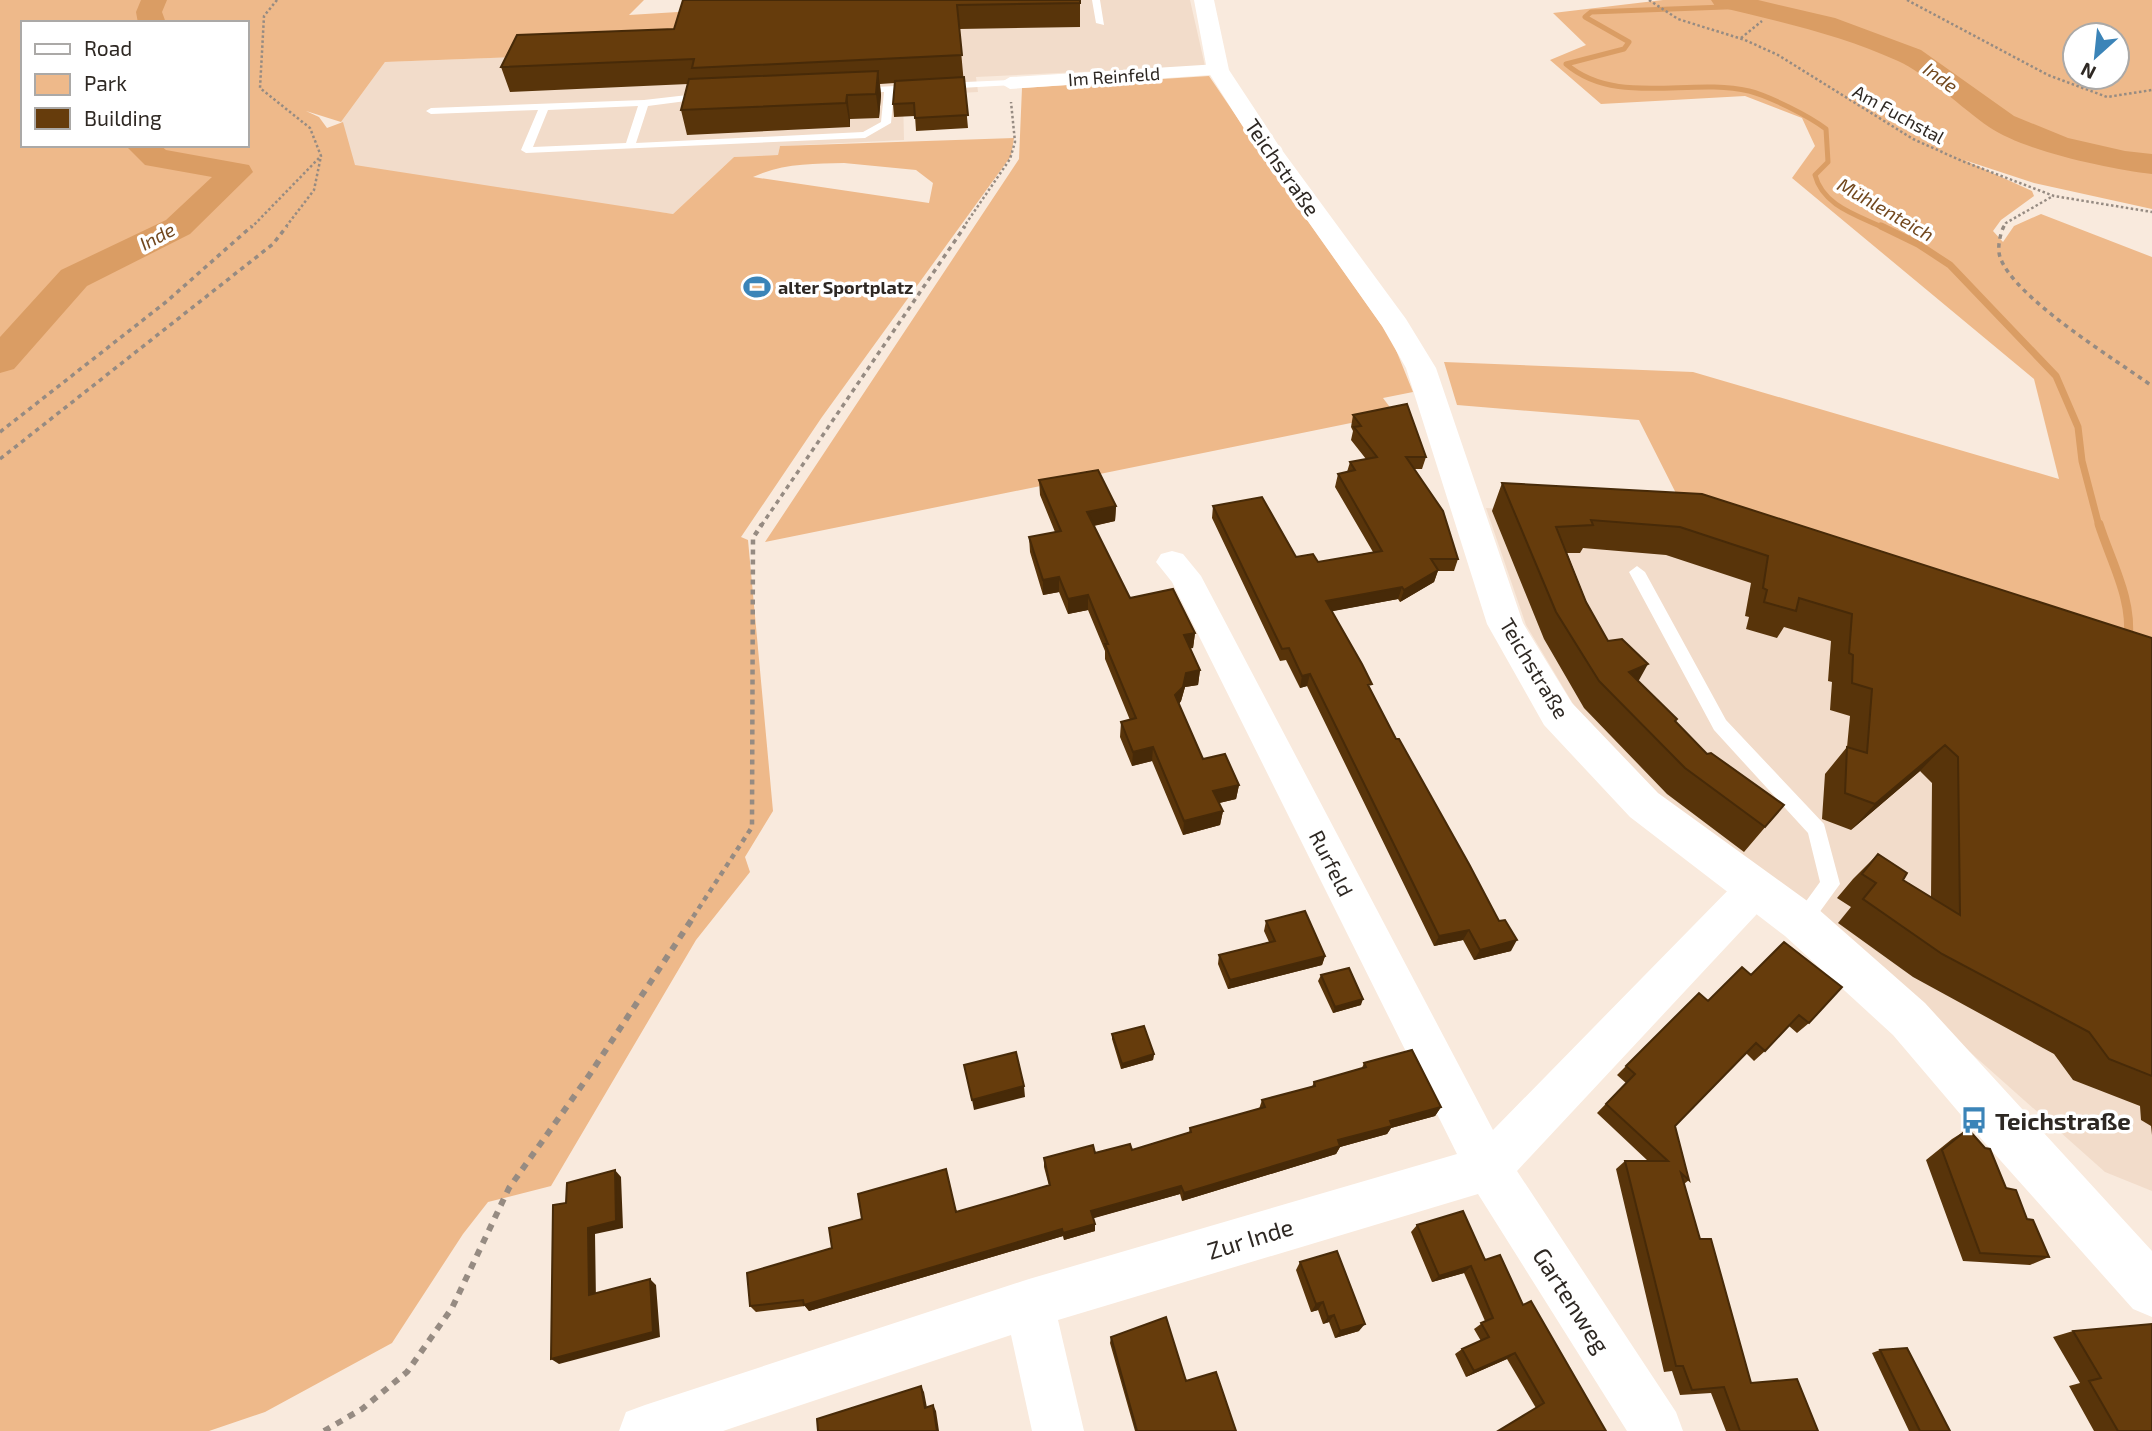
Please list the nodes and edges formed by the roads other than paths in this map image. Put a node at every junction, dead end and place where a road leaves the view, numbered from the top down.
1 (1097, 0) edge
2 (1204, 0) edge
3 (1101, 23) dead end
4 (1218, 70) junction
5 (1010, 83) joint
6 (889, 89) junction
7 (848, 90) edge
8 (710, 96) edge
9 (643, 103) junction
10 (544, 108) junction
11 (431, 111) dead end
12 (630, 146) junction
13 (1172, 562) dead end
14 (1637, 572) dead end
15 (1756, 888) junction
16 (1801, 922) junction
17 (1488, 1168) junction
18 (2152, 1290) edge
19 (1029, 1304) junction
20 (645, 1431) edge
21 (1058, 1431) edge
22 (1657, 1431) edge

1 - 3 lane
2 - 4 main road, Teichstraße
4 - 5 street, Im Reinfeld
4 - 15 main road, Teichstraße
5 - 6 lane
6 - 7 lane
6 - 12 lane
8 - 9 lane
9 - 10 lane
9 - 12 lane
10 - 11 lane
10 - 12 lane
13 - 17 street, Rurfeld
14 - 16 lane
15 - 16 main road, Teichstraße
15 - 17 street, Zur Inde
16 - 18 main road, Teichstraße
17 - 19 street, Zur Inde
17 - 22 street, Gartenweg
19 - 20 street, Zur Inde
19 - 21 street

